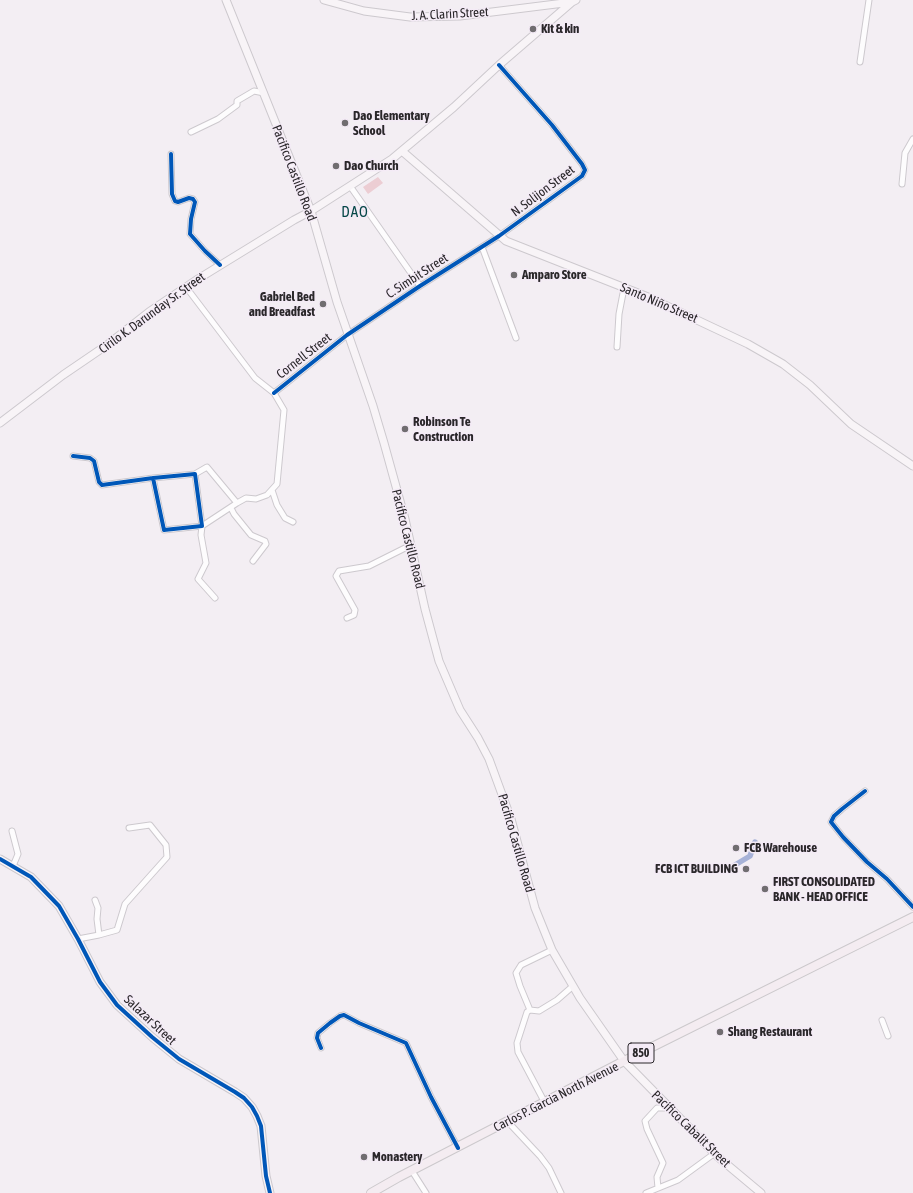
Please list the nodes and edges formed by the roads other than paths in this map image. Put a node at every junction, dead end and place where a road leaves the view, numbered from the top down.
1 (226, 0) edge
2 (324, 0) edge
3 (869, 0) edge
4 (574, 1) edge
5 (860, 62) dead end
6 (499, 65) junction
7 (264, 93) junction
8 (191, 132) dead end
9 (913, 139) edge
10 (402, 151) junction
11 (171, 154) dead end
12 (902, 184) dead end
13 (350, 186) junction
14 (311, 211) junction
15 (500, 236) junction
16 (482, 247) junction
17 (220, 265) junction
18 (420, 286) junction
19 (186, 287) junction
20 (624, 288) junction
21 (347, 335) junction
22 (516, 338) dead end
23 (617, 347) dead end
24 (274, 393) junction
25 (0, 424) edge
26 (74, 456) dead end
27 (913, 466) edge
28 (195, 474) junction
29 (153, 478) junction
30 (272, 490) junction
31 (237, 503) junction
32 (231, 508) junction
33 (293, 522) dead end
34 (202, 526) junction
35 (411, 546) junction
36 (253, 561) dead end
37 (215, 598) dead end
38 (347, 618) dead end
39 (865, 792) dead end
40 (129, 828) dead end
41 (12, 831) dead end
42 (0, 859) edge
43 (13, 866) junction
44 (95, 900) dead end
45 (913, 907) edge
46 (913, 917) edge
47 (99, 935) junction
48 (78, 939) junction
49 (552, 950) junction
50 (573, 986) junction
51 (530, 1010) junction
52 (882, 1020) dead end
53 (888, 1036) dead end
54 (321, 1048) dead end
55 (624, 1062) junction
56 (545, 1103) junction
57 (670, 1108) junction
58 (508, 1122) junction
59 (458, 1148) junction
60 (715, 1153) junction
61 (412, 1171) junction
62 (658, 1188) junction
63 (270, 1193) edge
64 (371, 1193) edge
65 (426, 1193) edge
66 (561, 1193) edge
67 (646, 1193) edge
68 (760, 1193) edge

1 - 7 main road, Pacifico Castillo Road
2 - 4 main road, J. A. Clarin Street
3 - 5 street
4 - 6 main road, Cirilo K. Darunday Sr. Street
6 - 10 main road, Cirilo K. Darunday Sr. Street
6 - 15 street, N. Solijon Street
7 - 8 street
7 - 14 main road, Pacifico Castillo Road
9 - 12 street
10 - 13 main road, Cirilo K. Darunday Sr. Street
10 - 15 main road, Santo Niño Street
11 - 17 street
13 - 14 main road, Cirilo K. Darunday Sr. Street
13 - 18 street
14 - 17 main road, Cirilo K. Darunday Sr. Street
14 - 21 main road, Pacifico Castillo Road
15 - 16 street, C. Simbit Street
15 - 20 main road, Santo Niño Street
16 - 18 street, C. Simbit Street
16 - 22 street
17 - 19 main road, Cirilo K. Darunday Sr. Street
18 - 21 street, C. Simbit Street
19 - 24 street, Cornell Street
19 - 25 main road, Cirilo K. Darunday Sr. Street
20 - 23 street
20 - 27 main road, Santo Niño Street
21 - 24 street, Cornell Street
21 - 35 main road, Pacifico Castillo Road
24 - 30 street
26 - 29 street
28 - 29 street
28 - 31 street
28 - 34 street
29 - 34 street
30 - 31 street
30 - 33 street
31 - 32 street
32 - 34 street
32 - 36 street
34 - 37 street
35 - 38 street
35 - 49 main road, Pacifico Castillo Road
39 - 45 street
40 - 47 street
41 - 43 street
42 - 43 main road, Salazar Street
43 - 48 main road, Salazar Street
44 - 47 street
46 - 55 main road, Carlos P. Garcia North Avenue / 850
47 - 48 street
48 - 63 main road, Salazar Street
49 - 50 main road, Pacifico Castillo Road
49 - 51 street
50 - 51 street
50 - 55 main road, Pacifico Castillo Road
51 - 56 street
52 - 53 street
54 - 59 street
55 - 56 main road, Carlos P. Garcia North Avenue / 850
55 - 57 main road, Pacifico Cabalit Street
56 - 58 main road, Carlos P. Garcia North Avenue / 850
57 - 60 main road, Pacifico Cabalit Street
57 - 62 street
58 - 59 main road, Carlos P. Garcia North Avenue / 850
58 - 66 street
59 - 61 main road, Carlos P. Garcia North Avenue / 850
60 - 62 street
60 - 68 main road, Pacifico Cabalit Street
61 - 64 main road, Carlos P. Garcia North Avenue / 850
61 - 65 street
62 - 67 street

